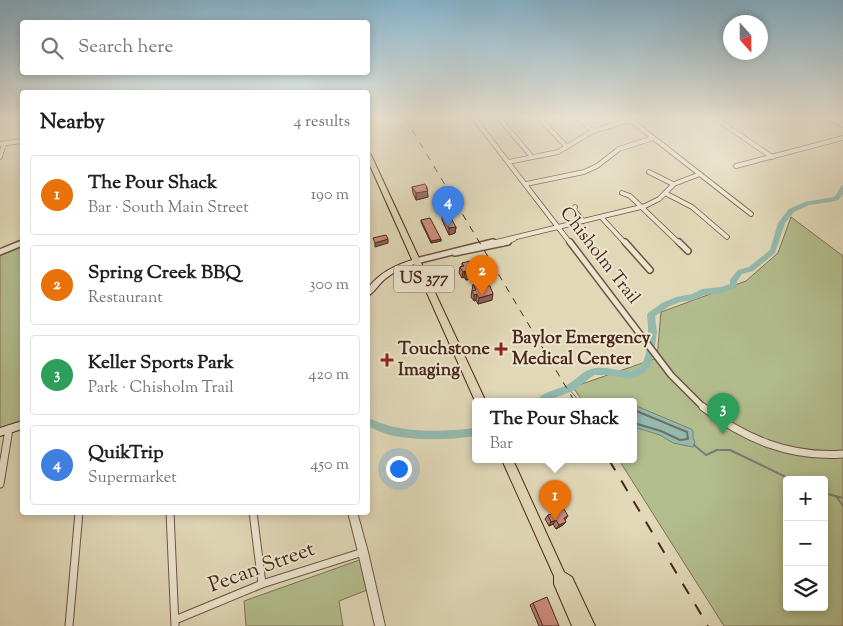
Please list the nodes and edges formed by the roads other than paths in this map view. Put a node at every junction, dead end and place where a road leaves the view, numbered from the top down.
1 (497, 147) edge
2 (524, 147) edge
3 (625, 147) edge
4 (665, 147) edge
5 (758, 147) edge
6 (809, 147) edge
7 (567, 148) edge
8 (532, 157) junction
9 (772, 157) junction
10 (370, 159) edge
11 (508, 162) junction
12 (736, 166) dead end
13 (648, 172) dead end
14 (700, 174) junction
15 (526, 184) junction
16 (673, 184) junction
17 (622, 193) dead end
18 (665, 193) junction
19 (575, 207) dead end
20 (642, 207) junction
21 (751, 214) dead end
22 (601, 217) junction
23 (583, 221) junction
24 (558, 227) junction
25 (727, 237) dead end
26 (20, 245) edge
27 (688, 251) dead end
28 (0, 252) edge
29 (416, 261) junction
30 (650, 270) dead end
31 (370, 291) edge
32 (479, 398) edge
33 (20, 427) edge
34 (4, 431) edge
35 (843, 454) edge
36 (508, 463) edge
37 (0, 484) edge
38 (79, 515) edge
39 (170, 515) edge
40 (252, 515) edge
41 (353, 515) edge
42 (363, 552) junction
43 (560, 576) junction
44 (262, 584) junction
45 (175, 623) edge
46 (69, 626) edge
47 (380, 626) edge
48 (579, 626) edge
49 (588, 626) edge

1 - 11 street, Chisholm Trail
2 - 8 street
3 - 15 street
4 - 14 street
5 - 9 street
6 - 9 street
7 - 8 street
8 - 11 street
9 - 12 street
10 - 29 main road, US 377
11 - 15 street, Chisholm Trail
13 - 16 street
14 - 16 street
14 - 21 street
15 - 24 street, Chisholm Trail
16 - 18 street
17 - 20 street
18 - 20 street
18 - 25 street
19 - 23 street
20 - 22 street
20 - 27 street
22 - 23 street
22 - 30 street
23 - 24 street
24 - 29 street
24 - 35 street, Chisholm Trail
26 - 28 street
29 - 31 main road
29 - 32 main road, US 377
33 - 34 main road
34 - 37 street
36 - 43 main road
38 - 46 street
39 - 45 street
40 - 44 street
41 - 42 street
42 - 44 street, Pecan Street
42 - 47 street
43 - 48 main road
43 - 49 main road
44 - 45 street, Pecan Street

